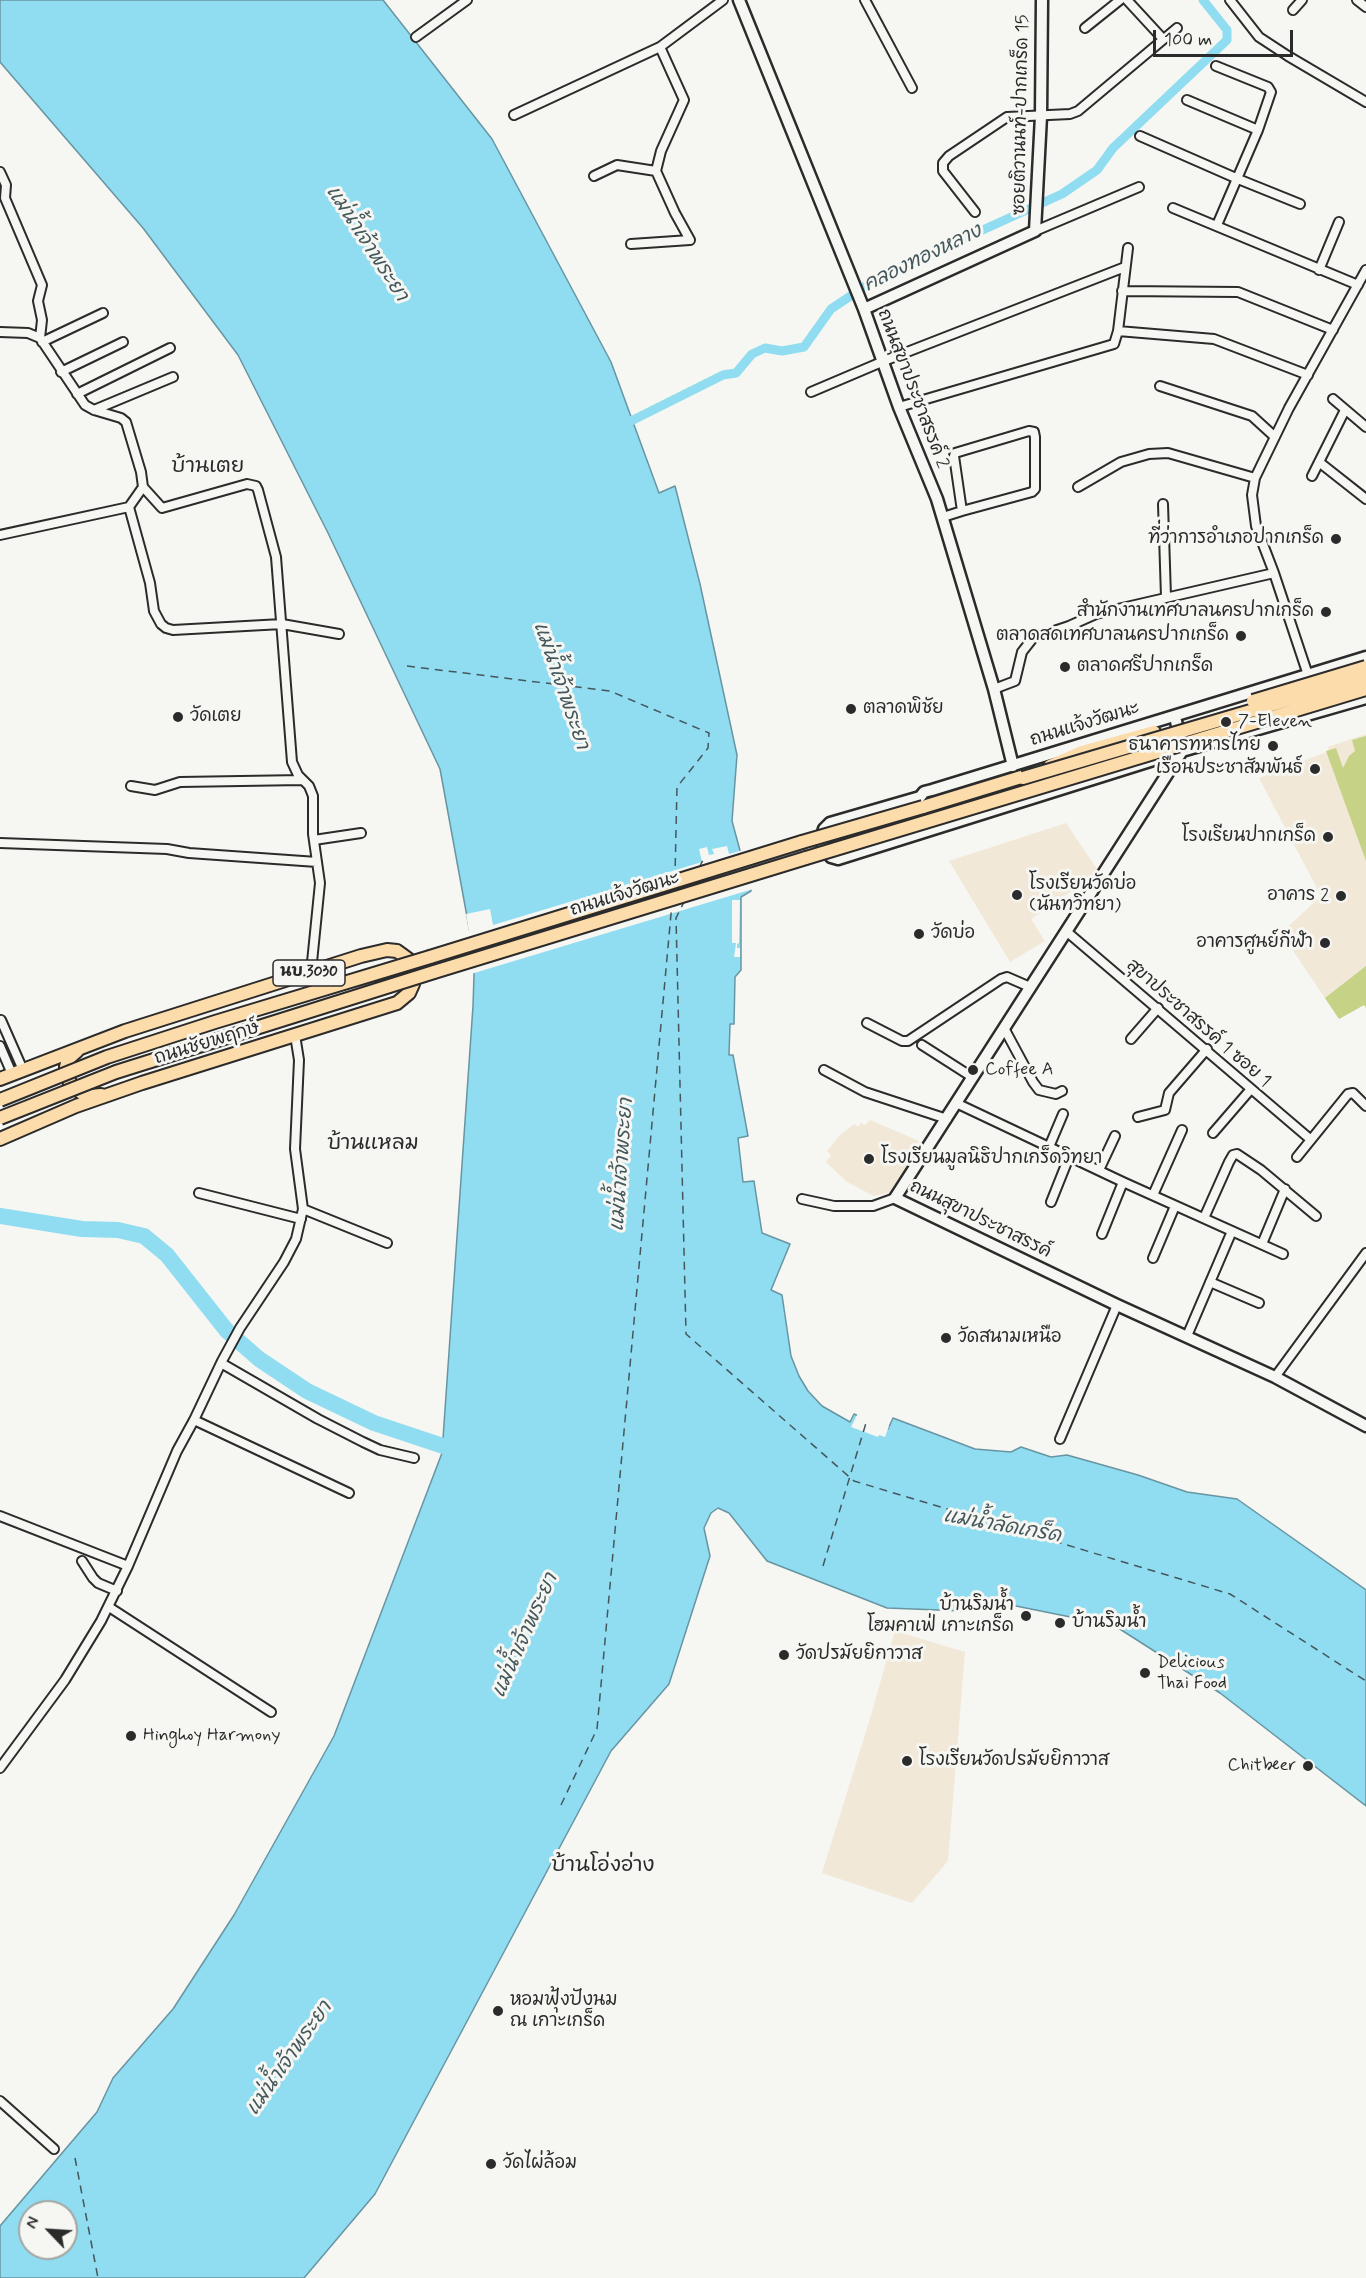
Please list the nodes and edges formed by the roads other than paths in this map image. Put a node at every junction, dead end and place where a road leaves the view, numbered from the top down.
1 (468, 0) edge
2 (723, 0) edge
3 (738, 0) edge
4 (865, 0) edge
5 (1042, 0) edge
6 (1120, 0) edge
7 (1127, 0) edge
8 (1230, 0) edge
9 (1302, 0) edge
10 (1357, 0) edge
11 (1366, 7) edge
12 (1293, 10) dead end
13 (1178, 27) dead end
14 (1085, 28) dead end
15 (416, 37) dead end
16 (1163, 39) junction
17 (660, 48) junction
18 (1216, 66) dead end
19 (912, 88) dead end
20 (1187, 100) dead end
21 (1366, 102) edge
22 (514, 116) dead end
23 (1041, 116) junction
24 (1257, 130) junction
25 (1140, 136) dead end
26 (656, 171) junction
27 (0, 172) edge
28 (594, 176) dead end
29 (1238, 179) junction
30 (1139, 186) dead end
31 (1300, 204) dead end
32 (1173, 208) dead end
33 (975, 213) dead end
34 (1339, 222) dead end
35 (1217, 225) junction
36 (1035, 231) junction
37 (631, 244) dead end
38 (1128, 248) dead end
39 (1125, 267) junction
40 (1319, 270) junction
41 (1366, 270) edge
42 (1358, 285) junction
43 (1122, 291) junction
44 (864, 309) junction
45 (103, 313) dead end
46 (1333, 330) junction
47 (1118, 331) junction
48 (0, 332) edge
49 (41, 340) junction
50 (123, 342) dead end
51 (170, 348) dead end
52 (884, 361) junction
53 (61, 372) junction
54 (1308, 375) junction
55 (173, 376) dead end
56 (1160, 386) dead end
57 (811, 392) dead end
58 (77, 394) junction
59 (1333, 399) dead end
60 (899, 407) junction
61 (94, 410) junction
62 (1345, 410) junction
63 (1366, 427) edge
64 (1275, 437) junction
65 (1319, 462) junction
66 (1312, 476) dead end
67 (1255, 478) junction
68 (142, 487) junction
69 (1078, 487) dead end
70 (1366, 499) edge
71 (1163, 504) dead end
72 (129, 507) junction
73 (962, 511) junction
74 (943, 517) junction
75 (0, 535) edge
76 (1274, 573) junction
77 (1166, 597) junction
78 (282, 624) junction
79 (339, 634) dead end
80 (1366, 657) edge
81 (1366, 667) edge
82 (1308, 675) junction
83 (1366, 677) edge
84 (994, 689) junction
85 (1366, 689) edge
86 (1366, 698) edge
87 (1175, 716) junction
88 (1182, 751) junction
89 (1013, 766) junction
90 (1023, 778) junction
91 (302, 780) junction
92 (131, 786) dead end
93 (920, 796) junction
94 (930, 829) junction
95 (361, 833) dead end
96 (314, 840) junction
97 (0, 843) edge
98 (317, 862) junction
99 (1066, 931) junction
100 (430, 957) joint
101 (311, 972) junction
102 (434, 972) joint
103 (1030, 987) junction
104 (1158, 1008) junction
105 (0, 1010) edge
106 (0, 1021) edge
107 (867, 1023) dead end
108 (1004, 1028) junction
109 (295, 1035) junction
110 (1131, 1039) dead end
111 (85, 1045) junction
112 (922, 1045) dead end
113 (0, 1047) edge
114 (1207, 1049) junction
115 (824, 1070) dead end
116 (12, 1075) edge
117 (972, 1077) junction
118 (1251, 1089) junction
119 (1062, 1091) dead end
120 (111, 1093) junction
121 (0, 1100) edge
122 (956, 1103) junction
123 (1366, 1106) edge
124 (1063, 1114) dead end
125 (1138, 1117) dead end
126 (0, 1118) edge
127 (947, 1119) junction
128 (1182, 1130) dead end
129 (1213, 1133) dead end
130 (1115, 1136) dead end
131 (1310, 1138) junction
132 (0, 1139) edge
133 (1049, 1147) junction
134 (1297, 1156) dead end
135 (1069, 1157) junction
136 (1099, 1170) junction
137 (1123, 1182) junction
138 (1285, 1189) junction
139 (199, 1193) dead end
140 (1153, 1195) junction
141 (895, 1198) junction
142 (802, 1199) dead end
143 (1051, 1203) dead end
144 (1175, 1206) junction
145 (303, 1209) junction
146 (1316, 1216) dead end
147 (1204, 1218) junction
148 (301, 1219) junction
149 (1232, 1231) junction
150 (1102, 1234) dead end
151 (387, 1243) dead end
152 (1262, 1244) junction
153 (1366, 1253) edge
154 (1283, 1254) dead end
155 (1153, 1258) dead end
156 (1210, 1282) junction
157 (1259, 1303) dead end
158 (1117, 1305) junction
159 (1187, 1336) junction
160 (221, 1363) junction
161 (1275, 1377) junction
162 (194, 1420) junction
163 (1366, 1426) edge
164 (1060, 1439) dead end
165 (414, 1458) dead end
166 (349, 1492) dead end
167 (0, 1516) edge
168 (82, 1561) dead end
169 (128, 1566) junction
170 (117, 1590) junction
171 (109, 1607) junction
172 (271, 1712) dead end
173 (0, 1768) edge
174 (0, 2101) edge
175 (54, 2149) dead end

1 - 15 street
2 - 17 street
3 - 44 street, ถนนสุขาประชาสรรค์ 2
4 - 19 street
5 - 23 street, ซอยติวานนท์-ปากเกร็ด 15
6 - 14 street
7 - 16 street
8 - 21 street
9 - 12 street
10 - 11 street
13 - 16 street
16 - 23 street
17 - 22 street
17 - 26 street
18 - 24 street
20 - 24 street
23 - 33 street
23 - 36 street, ซอยติวานนท์-ปากเกร็ด 15
24 - 29 street
25 - 29 street
26 - 28 street
26 - 37 street
27 - 49 street
29 - 31 street
29 - 35 street
30 - 36 street
32 - 35 street
34 - 40 street
35 - 40 street
36 - 44 street
38 - 39 street
39 - 43 street
39 - 52 street
40 - 42 street
41 - 42 street
42 - 46 street
43 - 46 street
43 - 47 street
44 - 52 street, ถนนสุขาประชาสรรค์ 2
45 - 49 street
46 - 54 street
47 - 54 street
47 - 60 street
48 - 49 street
49 - 53 street
50 - 53 street
51 - 58 street
52 - 57 street
52 - 60 street, ถนนสุขาประชาสรรค์ 2
53 - 58 street
54 - 64 street
55 - 61 street
56 - 64 street
58 - 61 street
59 - 62 street
60 - 74 street, ถนนสุขาประชาสรรค์ 2
61 - 68 street
62 - 63 street
62 - 65 street
64 - 67 street
65 - 66 street
65 - 70 street
67 - 69 street
67 - 76 street
68 - 72 street
68 - 78 street
71 - 77 street
72 - 75 street
72 - 78 street
73 - 73 street
73 - 74 street
74 - 84 street, ถนนสุขาประชาสรรค์ 2
76 - 77 street
76 - 82 street
77 - 84 street
78 - 79 street
78 - 91 street
80 - 82 street, ถนนแจ้งวัฒนะ
81 - 90 main road, bridge
82 - 87 street, ถนนแจ้งวัฒนะ
83 - 90 main road, ถนนแจ้งวัฒนะ, bridge
84 - 89 street, ถนนสุขาประชาสรรค์ 2
85 - 102 main road, ถนนแจ้งวัฒนะ, bridge
86 - 88 street, ถนนแจ้งวัฒนะ
87 - 88 street
87 - 89 street, ถนนแจ้งวัฒนะ
88 - 94 street, ถนนแจ้งวัฒนะ
88 - 99 street, ถนนสุขาประชาสรรค์
89 - 93 street, ถนนแจ้งวัฒนะ
90 - 100 main road, ถนนแจ้งวัฒนะ, bridge
91 - 92 street
91 - 96 street
93 - 94 street
93 - 94 street, ถนนแจ้งวัฒนะ
95 - 96 street
96 - 98 street
97 - 98 street
98 - 101 street
99 - 103 street, ถนนสุขาประชาสรรค์
99 - 104 street, สุขาประชาสรรค์ 1 ซอย 1
100 - 121 main road, ถนนชัยพฤกษ์, bridge
101 - 109 main road, ถนนชัยพฤกษ์ / นบ.3030
101 - 111 main road, ถนนชัยพฤกษ์ / นบ.3030
102 - 126 main road, ถนนชัยพฤกษ์, bridge
103 - 107 street
103 - 108 street, ถนนสุขาประชาสรรค์
104 - 110 street
104 - 114 street, สุขาประชาสรรค์ 1 ซอย 1
105 - 106 street
106 - 116 street
108 - 117 street, ถนนสุขาประชาสรรค์
108 - 119 street
109 - 120 main road, ถนนชัยพฤกษ์ / นบ.3030
109 - 145 street
111 - 116 main road, ถนนชัยพฤกษ์ / นบ.3030
111 - 120 main road
112 - 117 street
113 - 116 street
114 - 118 street, สุขาประชาสรรค์ 1 ซอย 1
114 - 125 street
115 - 127 street
117 - 122 street, ถนนสุขาประชาสรรค์
118 - 129 street
118 - 131 street, สุขาประชาสรรค์ 1 ซอย 1
120 - 132 main road, ถนนชัยพฤกษ์ / นบ.3030
122 - 127 street, ถนนสุขาประชาสรรค์
122 - 133 street
123 - 131 street
124 - 133 street
127 - 141 street, ถนนสุขาประชาสรรค์
128 - 140 street
130 - 136 street
131 - 134 street
133 - 135 street
135 - 136 street
135 - 143 street
136 - 137 street
137 - 140 street
137 - 150 street
138 - 146 street
138 - 147 street
138 - 152 street
139 - 148 street
140 - 144 street
141 - 142 street
141 - 158 street, ถนนสุขาประชาสรรค์
144 - 147 street
144 - 155 street
145 - 148 street
145 - 151 street
147 - 149 street
148 - 160 street
149 - 152 street
149 - 156 street
152 - 154 street
153 - 161 street
156 - 157 street
156 - 159 street
158 - 159 street, ถนนสุขาประชาสรรค์
158 - 164 street
159 - 161 street, ถนนสุขาประชาสรรค์
160 - 162 street
160 - 165 street
161 - 163 street, ถนนสุขาประชาสรรค์
162 - 166 street
162 - 169 street
167 - 169 street
168 - 170 street
169 - 170 street
170 - 171 street
171 - 172 street
171 - 173 street
174 - 175 street

